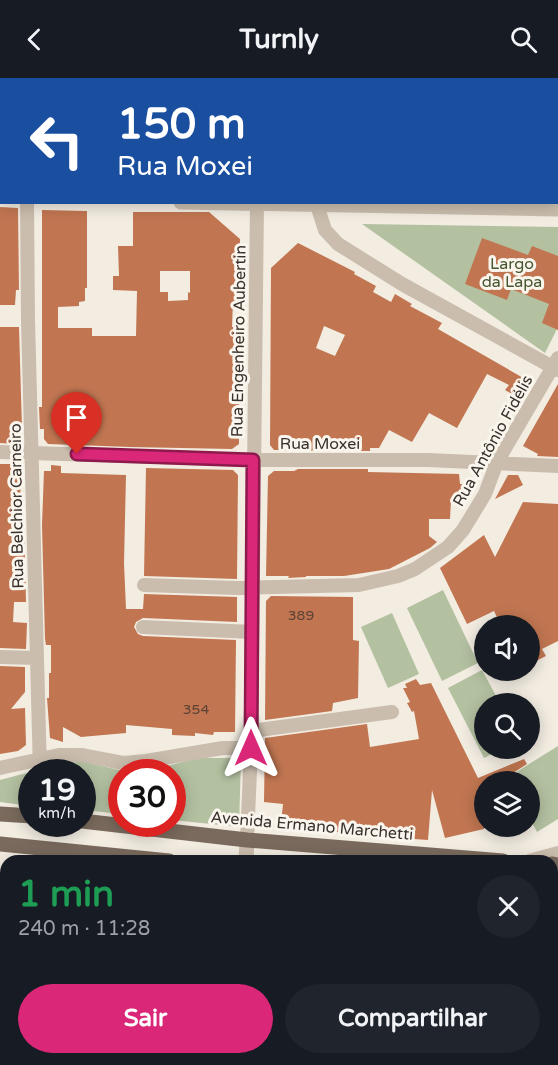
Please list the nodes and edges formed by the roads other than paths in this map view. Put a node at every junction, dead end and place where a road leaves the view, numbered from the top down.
1 (27, 204) edge
2 (257, 204) edge
3 (317, 205) junction
4 (558, 209) edge
5 (556, 365) edge
6 (0, 453) edge
7 (32, 453) junction
8 (253, 460) junction
9 (497, 462) junction
10 (558, 466) edge
11 (144, 585) dead end
12 (251, 587) junction
13 (144, 627) dead end
14 (252, 633) junction
15 (0, 657) edge
16 (37, 658) junction
17 (392, 712) dead end
18 (251, 731) junction
19 (251, 748) junction
20 (40, 759) edge
21 (52, 759) edge
22 (18, 767) edge
23 (0, 768) edge
24 (0, 814) edge
25 (18, 815) edge
26 (96, 823) edge
27 (247, 840) junction
28 (0, 844) edge
29 (109, 855) edge
30 (246, 855) edge
31 (430, 855) edge

1 - 7 street, Rua Belchior Carneiro
2 - 3 street
2 - 8 street, Rua Engenheiro Aubertin
3 - 4 street
3 - 5 street
5 - 9 street, Rua Antônio Fidélis
6 - 7 street, Rua Moxei
7 - 8 street, Rua Moxei
7 - 16 street, Rua Belchior Carneiro
8 - 9 street, Rua Moxei
8 - 12 street, Rua Engenheiro Aubertin
9 - 10 street, Rua Moxei
9 - 12 street, Rua Antônio Fidélis
11 - 12 street, Rua Antônio Fidélis
12 - 14 street, Rua Engenheiro Aubertin
13 - 14 street
14 - 18 street, Rua Engenheiro Aubertin
15 - 16 street
16 - 20 street, Rua Belchior Carneiro
17 - 18 street
18 - 19 street, Rua Engenheiro Aubertin
19 - 21 street
19 - 27 street, Rua Engenheiro Aubertin
22 - 23 street
24 - 25 main road
26 - 27 main road, Avenida Ermano Marchetti
27 - 30 street
27 - 31 main road, Avenida Ermano Marchetti
28 - 29 main road

